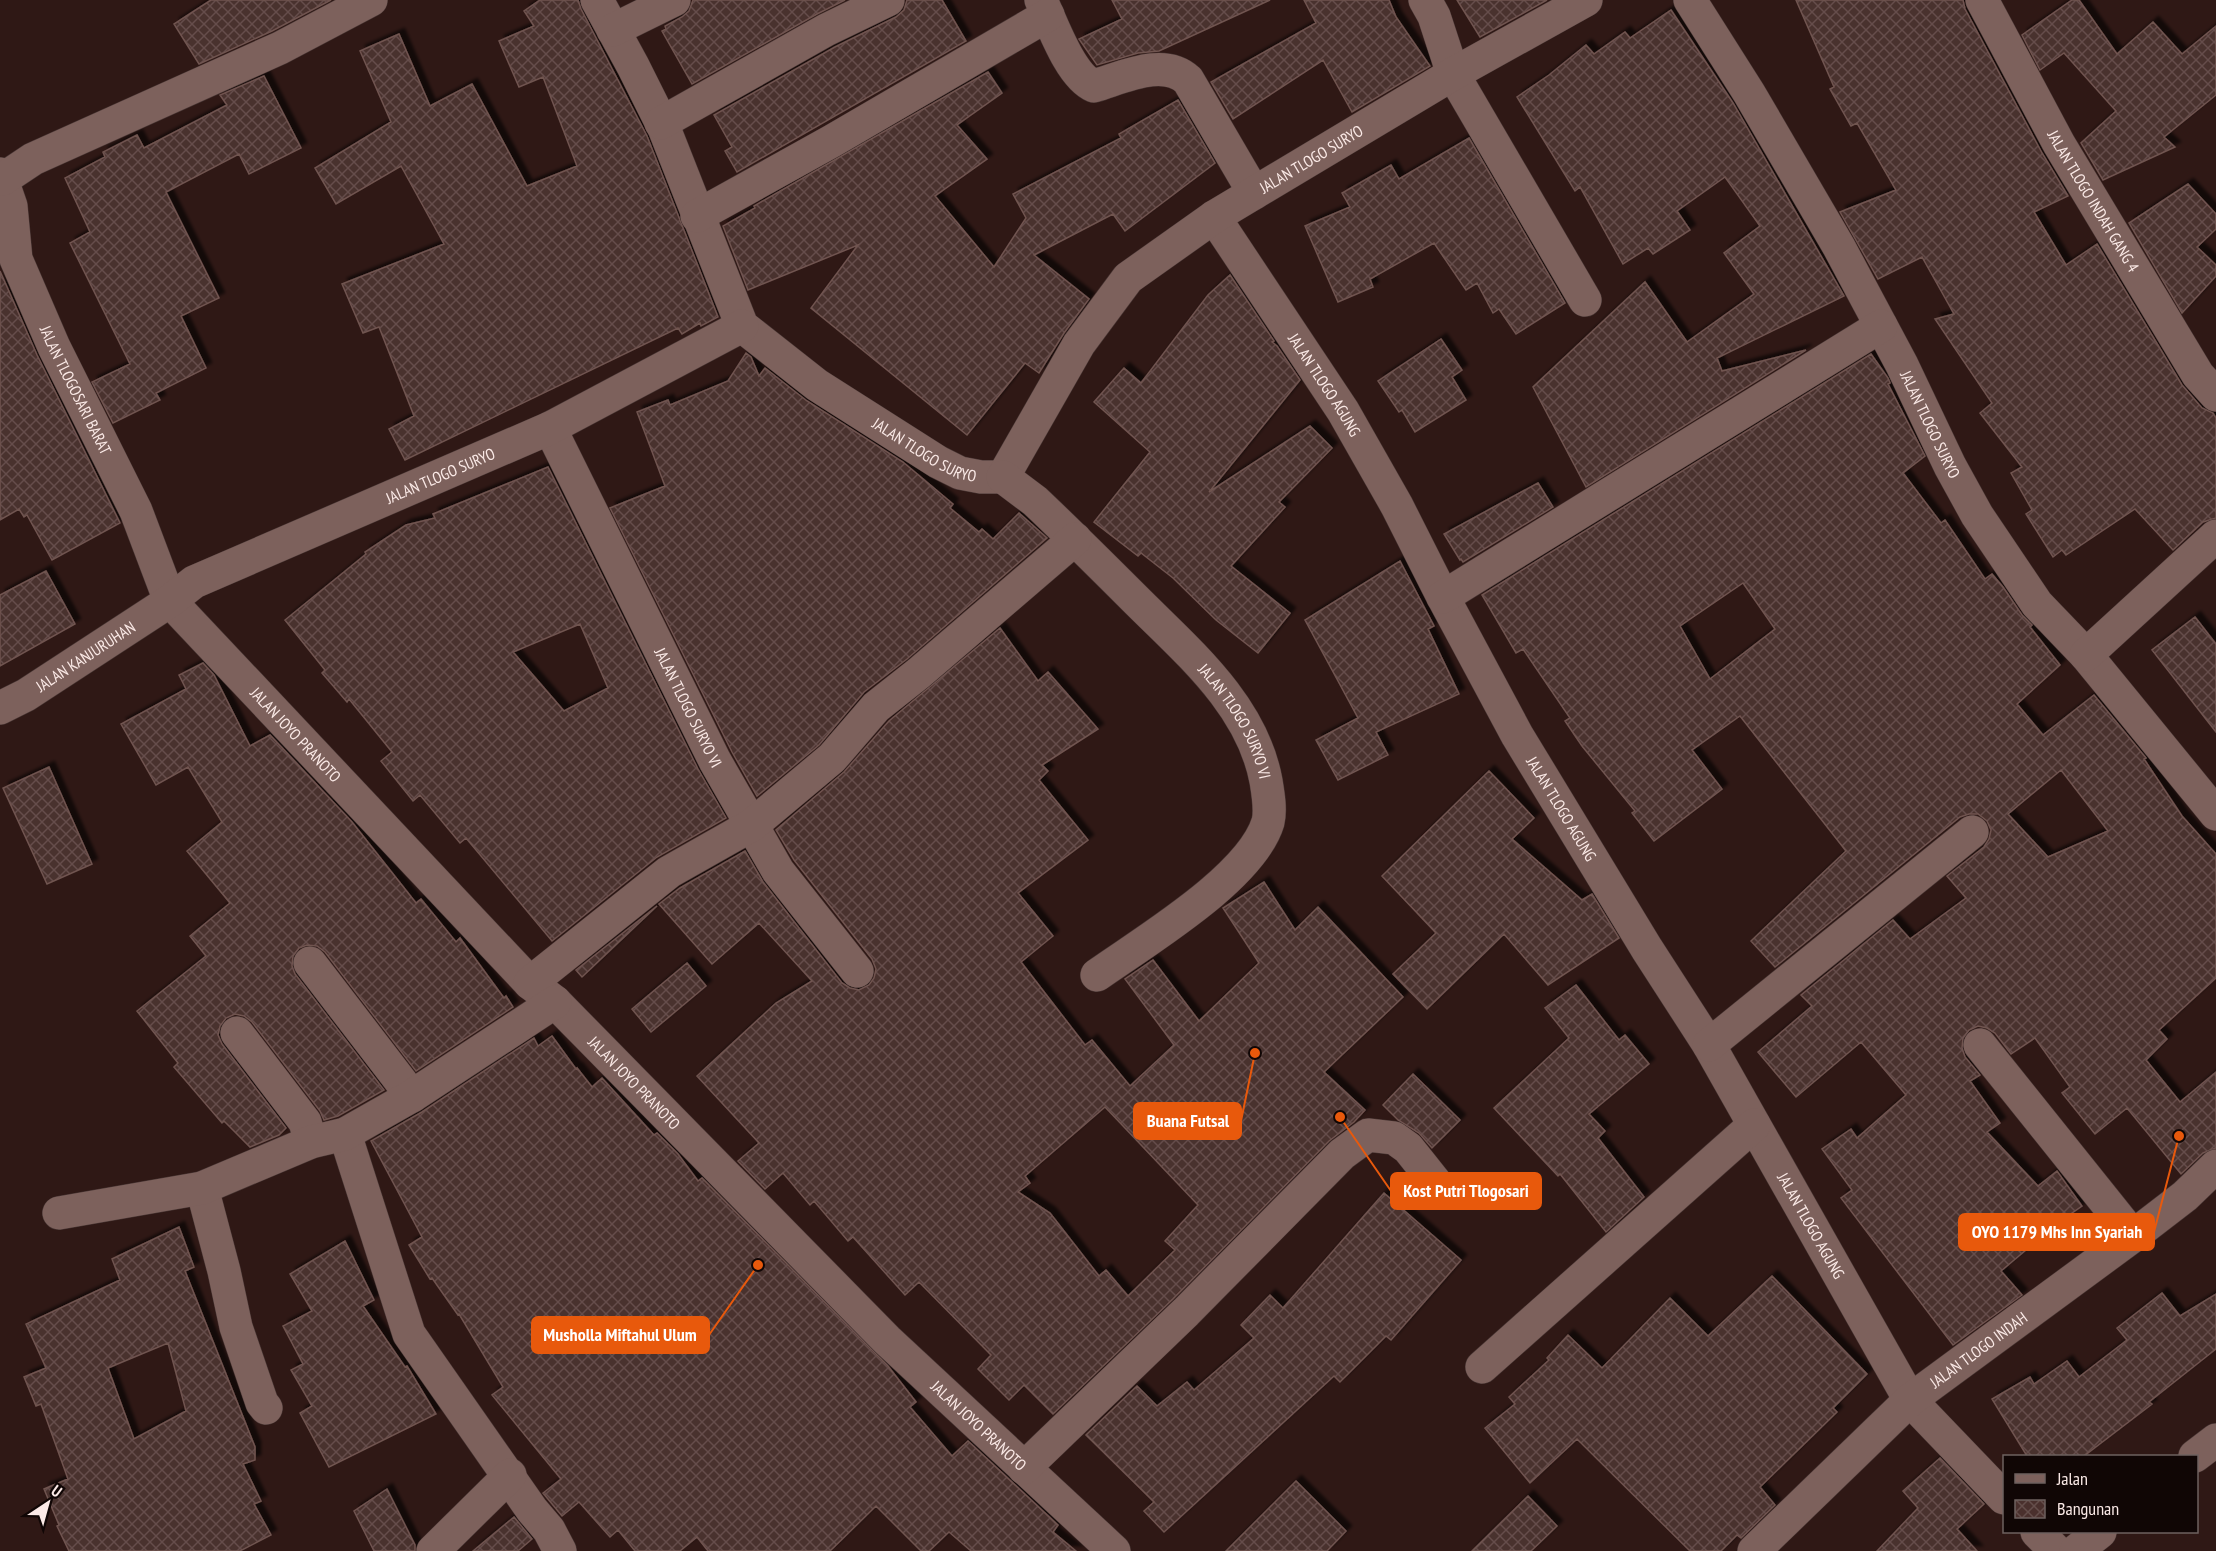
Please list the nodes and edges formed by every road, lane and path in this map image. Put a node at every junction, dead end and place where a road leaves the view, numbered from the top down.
1 (371, 0) edge
2 (597, 0) edge
3 (674, 0) edge
4 (888, 0) edge
5 (1425, 0) edge
6 (1586, 0) edge
7 (1690, 0) edge
8 (1982, 0) edge
9 (1045, 8) edge
10 (613, 30) junction
11 (1453, 74) junction
12 (661, 123) junction
13 (2, 177) edge
14 (1254, 193) junction
15 (697, 216) junction
16 (1215, 216) junction
17 (1585, 300) dead end
18 (742, 326) junction
19 (1881, 326) junction
20 (2216, 395) edge
21 (550, 428) junction
22 (1002, 477) junction
23 (2216, 536) edge
24 (1075, 539) junction
25 (1443, 597) junction
26 (170, 601) junction
27 (2085, 655) junction
28 (0, 708) edge
29 (2216, 814) edge
30 (752, 825) junction
31 (1972, 832) dead end
32 (310, 963) dead end
33 (856, 971) dead end
34 (1097, 975) dead end
35 (543, 993) junction
36 (237, 1033) dead end
37 (1709, 1045) junction
38 (1980, 1045) dead end
39 (412, 1096) junction
40 (1754, 1125) junction
41 (345, 1134) junction
42 (311, 1142) junction
43 (2216, 1166) edge
44 (202, 1188) junction
45 (1443, 1192) dead end
46 (58, 1213) dead end
47 (2133, 1236) junction
48 (1482, 1367) dead end
49 (1910, 1400) junction
50 (266, 1408) dead end
51 (2216, 1440) edge
52 (2196, 1455) edge
53 (1024, 1468) junction
54 (510, 1475) junction
55 (2003, 1497) edge
56 (2038, 1533) edge
57 (2099, 1533) edge
58 (433, 1551) edge
59 (560, 1551) edge
60 (1114, 1551) edge
61 (1754, 1551) edge
62 (2056, 1551) edge
63 (2076, 1551) edge

1 - 13 street
2 - 10 street
3 - 10 street
4 - 12 street
5 - 11 street
6 - 11 street, JALAN TLOGO SURYO
7 - 19 street, JALAN TLOGO SURYO
8 - 20 street, JALAN TLOGO INDAH GANG 4
9 - 14 street
9 - 15 street
10 - 12 street
11 - 14 street, JALAN TLOGO SURYO
11 - 17 street
12 - 15 street
13 - 26 street, JALAN TLOGOSARI BARAT
14 - 16 street, JALAN TLOGO SURYO
15 - 18 street
16 - 22 street, JALAN TLOGO SURYO
16 - 25 street, JALAN TLOGO AGUNG
18 - 21 street, JALAN TLOGO SURYO
18 - 22 street, JALAN TLOGO SURYO
19 - 25 street
19 - 27 street, JALAN TLOGO SURYO
21 - 26 street, JALAN TLOGO SURYO
21 - 30 street, JALAN TLOGO SURYO VI
22 - 24 street, JALAN TLOGO SURYO VI
23 - 27 street
24 - 30 street
24 - 34 street, JALAN TLOGO SURYO VI
25 - 37 street, JALAN TLOGO AGUNG
26 - 28 street, JALAN KANJURUHAN
26 - 35 street, JALAN JOYO PRANOTO
27 - 29 street, JALAN TLOGO SURYO
30 - 33 street, JALAN TLOGO SURYO VI
30 - 35 street
31 - 37 street
32 - 39 street
35 - 39 street
35 - 53 street, JALAN JOYO PRANOTO
36 - 42 street
37 - 40 street, JALAN TLOGO AGUNG
38 - 47 street
39 - 41 street
40 - 48 street
40 - 49 street, JALAN TLOGO AGUNG
41 - 42 street
41 - 54 street
42 - 44 street
43 - 47 street, JALAN TLOGO INDAH
44 - 46 street
44 - 50 street
45 - 53 street
47 - 49 street, JALAN TLOGO INDAH
49 - 55 street, JALAN TLOGO AGUNG
49 - 61 street, JALAN TLOGO INDAH
51 - 52 street
53 - 60 street, JALAN JOYO PRANOTO
54 - 58 street
54 - 59 street
56 - 62 street
57 - 63 street

